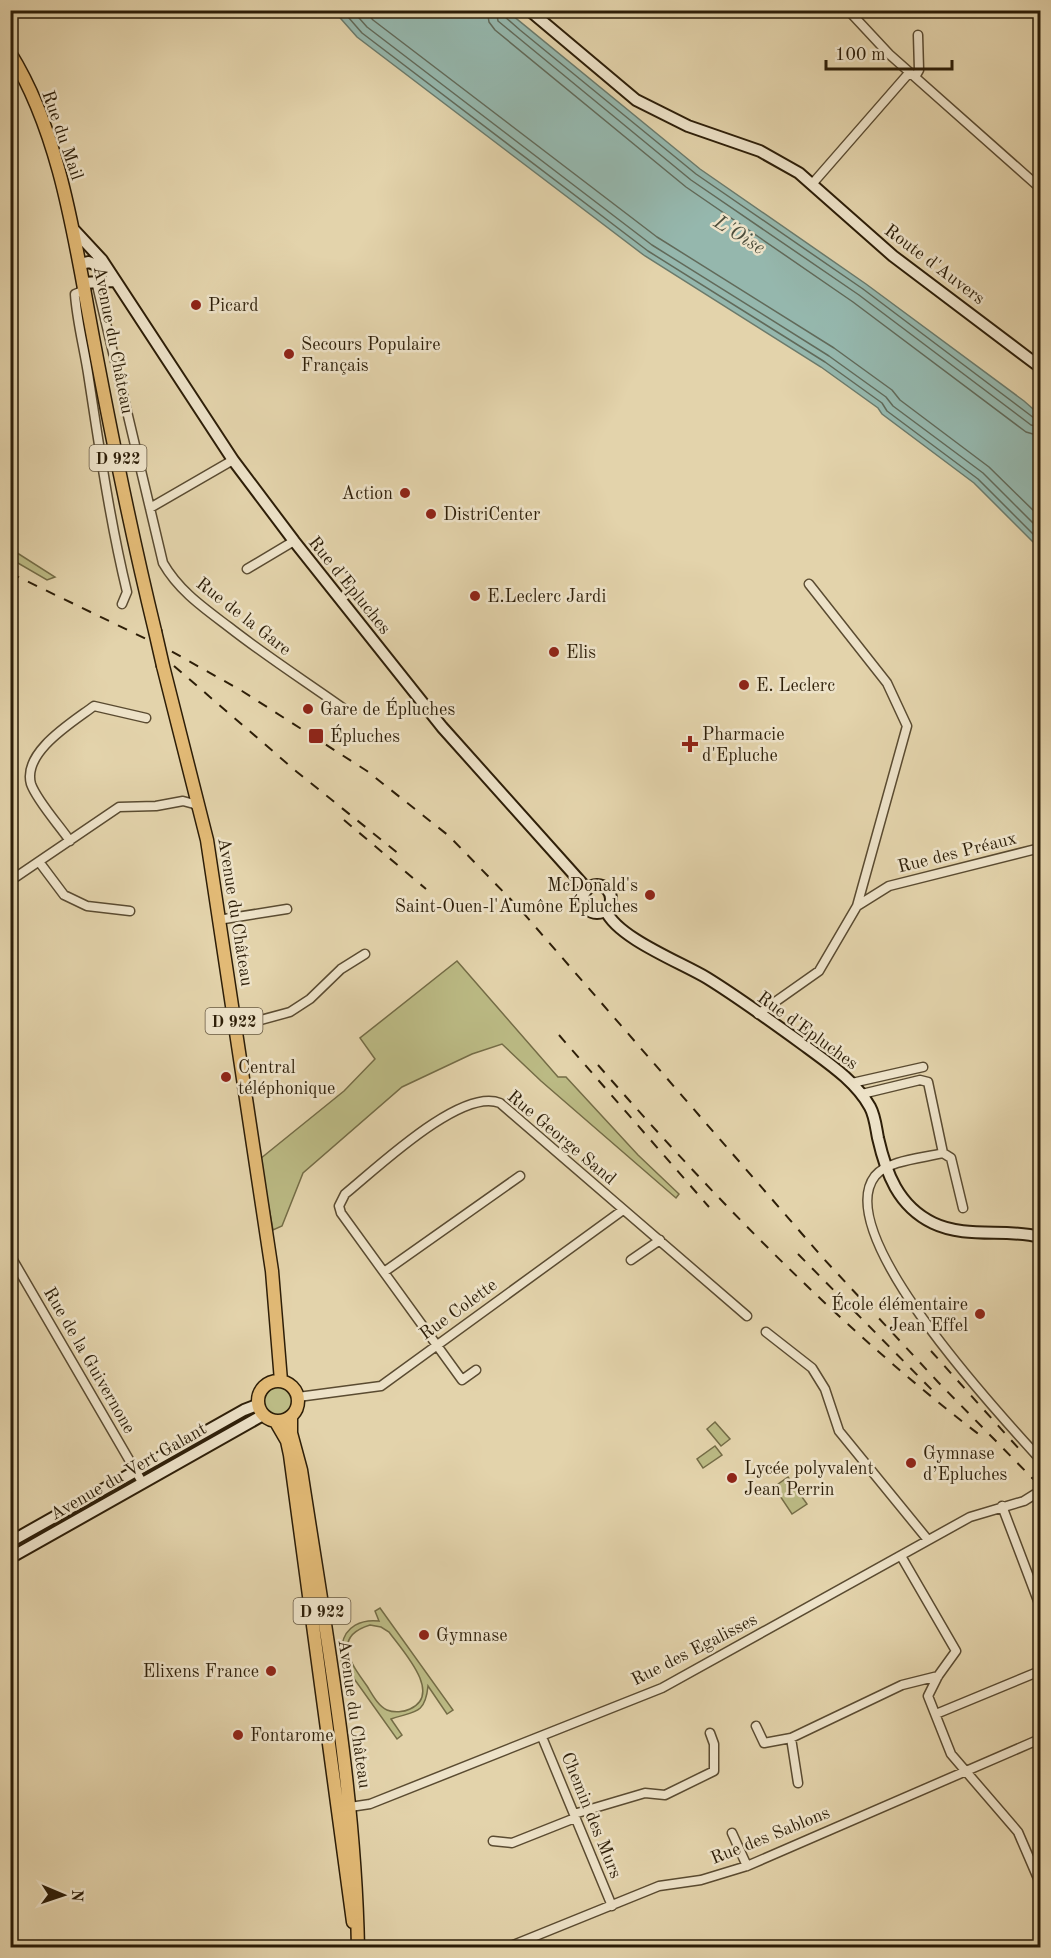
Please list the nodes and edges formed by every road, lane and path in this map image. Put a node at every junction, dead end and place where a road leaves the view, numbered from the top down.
1 (529, 10) edge
2 (848, 10) edge
3 (918, 35) dead end
4 (10, 53) edge
5 (912, 75) junction
6 (813, 183) junction
7 (1041, 188) edge
8 (75, 231) junction
9 (80, 264) junction
10 (106, 269) junction
11 (113, 281) junction
12 (88, 285) junction
13 (1041, 367) edge
14 (232, 460) junction
15 (150, 508) junction
16 (294, 540) junction
17 (247, 569) dead end
18 (809, 584) dead end
19 (122, 604) dead end
20 (343, 708) dead end
21 (146, 718) dead end
22 (195, 786) junction
23 (183, 801) junction
24 (200, 809) junction
25 (70, 841) junction
26 (1041, 848) edge
27 (40, 863) junction
28 (10, 881) edge
29 (587, 889) junction
30 (856, 906) junction
31 (287, 909) dead end
32 (606, 911) junction
33 (130, 912) dead end
34 (218, 920) junction
35 (365, 954) dead end
36 (758, 1014) junction
37 (235, 1028) junction
38 (923, 1067) dead end
39 (852, 1083) junction
40 (862, 1094) junction
41 (944, 1154) junction
42 (885, 1167) junction
43 (520, 1176) dead end
44 (963, 1208) dead end
45 (623, 1210) junction
46 (1041, 1238) edge
47 (660, 1240) junction
48 (10, 1255) edge
49 (631, 1260) dead end
50 (384, 1272) junction
51 (747, 1316) dead end
52 (766, 1332) dead end
53 (436, 1345) junction
54 (476, 1370) dead end
55 (281, 1381) junction
56 (298, 1396) junction
57 (260, 1410) junction
58 (291, 1417) junction
59 (276, 1422) junction
60 (1041, 1459) edge
61 (135, 1470) junction
62 (142, 1482) junction
63 (1041, 1491) edge
64 (1002, 1506) junction
65 (928, 1540) junction
66 (10, 1542) edge
67 (901, 1556) junction
68 (10, 1558) edge
69 (1041, 1606) edge
70 (1041, 1671) edge
71 (938, 1676) junction
72 (936, 1714) junction
73 (756, 1726) dead end
74 (710, 1733) dead end
75 (542, 1737) junction
76 (791, 1738) junction
77 (1041, 1739) edge
78 (967, 1771) junction
79 (798, 1783) dead end
80 (344, 1808) junction
81 (575, 1816) junction
82 (732, 1833) dead end
83 (493, 1841) dead end
84 (747, 1866) junction
85 (1041, 1883) edge
86 (612, 1906) junction
87 (358, 1947) edge
88 (506, 1947) edge

1 - 6 street, Route d'Auvers
2 - 5 street
3 - 5 street
4 - 8 main road, Rue du Mail / D 922
5 - 6 street
5 - 7 street
6 - 13 street, Route d'Auvers
8 - 9 main road, Avenue du Château / D 922
8 - 10 street, Rue d'Epluches
9 - 10 street
9 - 12 main road, Avenue du Château / D 922
10 - 11 street, Rue d'Epluches
11 - 12 street
11 - 14 street, Rue d'Epluches
12 - 15 street, Rue de la Gare
12 - 19 street
12 - 22 main road, Avenue du Château / D 922, bridge
14 - 15 street
14 - 16 street, Rue d'Epluches
15 - 20 street, Rue de la Gare
16 - 17 street
16 - 29 street, Rue d'Epluches
18 - 30 street
21 - 25 street
22 - 23 street
22 - 24 main road, Avenue du Château / D 922
23 - 24 street
23 - 25 street
24 - 34 main road, Avenue du Château / D 922
25 - 27 street
26 - 30 street, Rue des Préaux
27 - 28 street
27 - 33 street
29 - 32 street
29 - 32 street
30 - 36 street
31 - 34 street
32 - 36 street, Rue d'Epluches
34 - 37 main road, Avenue du Château / D 922
35 - 37 street
36 - 39 street, Rue d'Epluches
37 - 55 main road, Avenue du Château / D 922
38 - 39 street
39 - 40 street, Rue d'Epluches
40 - 41 street
40 - 42 street, Rue d'Epluches
41 - 42 street
41 - 44 street
42 - 46 street, Rue d'Epluches
42 - 60 street
43 - 50 street
45 - 47 street, Rue George Sand
45 - 50 street, Rue George Sand
45 - 53 street, Rue Colette
47 - 49 street
47 - 51 street, Rue George Sand
48 - 61 street, Rue de la Guivernone
50 - 53 street, Rue George Sand
52 - 65 street
53 - 54 street, Rue George Sand
53 - 56 street, Rue Colette
55 - 56 main road
55 - 57 main road
56 - 58 main road
57 - 59 main road
57 - 61 street, Avenue du Vert Galant
57 - 62 street, Avenue du Vert Galant
58 - 59 main road
58 - 80 main road, Avenue du Château / D 922
59 - 80 main road, Avenue du Château / D 922
61 - 62 street, Rue de la Guivernone
61 - 66 street, Avenue du Vert Galant
62 - 68 street, Avenue du Vert Galant
63 - 64 street, Rue des Egalisses
64 - 65 street, Rue des Egalisses
64 - 69 street
65 - 67 street, Rue des Egalisses
67 - 71 street
67 - 75 street, Rue des Egalisses
70 - 72 street
71 - 72 street
71 - 76 street
72 - 78 street
73 - 76 street
74 - 81 street
75 - 80 street, Rue des Egalisses
75 - 81 street, Chemin des Murs
76 - 79 street
77 - 78 street, Rue des Sablons
78 - 84 street, Rue des Sablons
78 - 85 street
80 - 87 main road, Avenue du Château / D 922
81 - 83 street
81 - 86 street, Chemin des Murs
82 - 84 street
84 - 86 street, Rue des Sablons
86 - 88 street, Rue des Sablons

